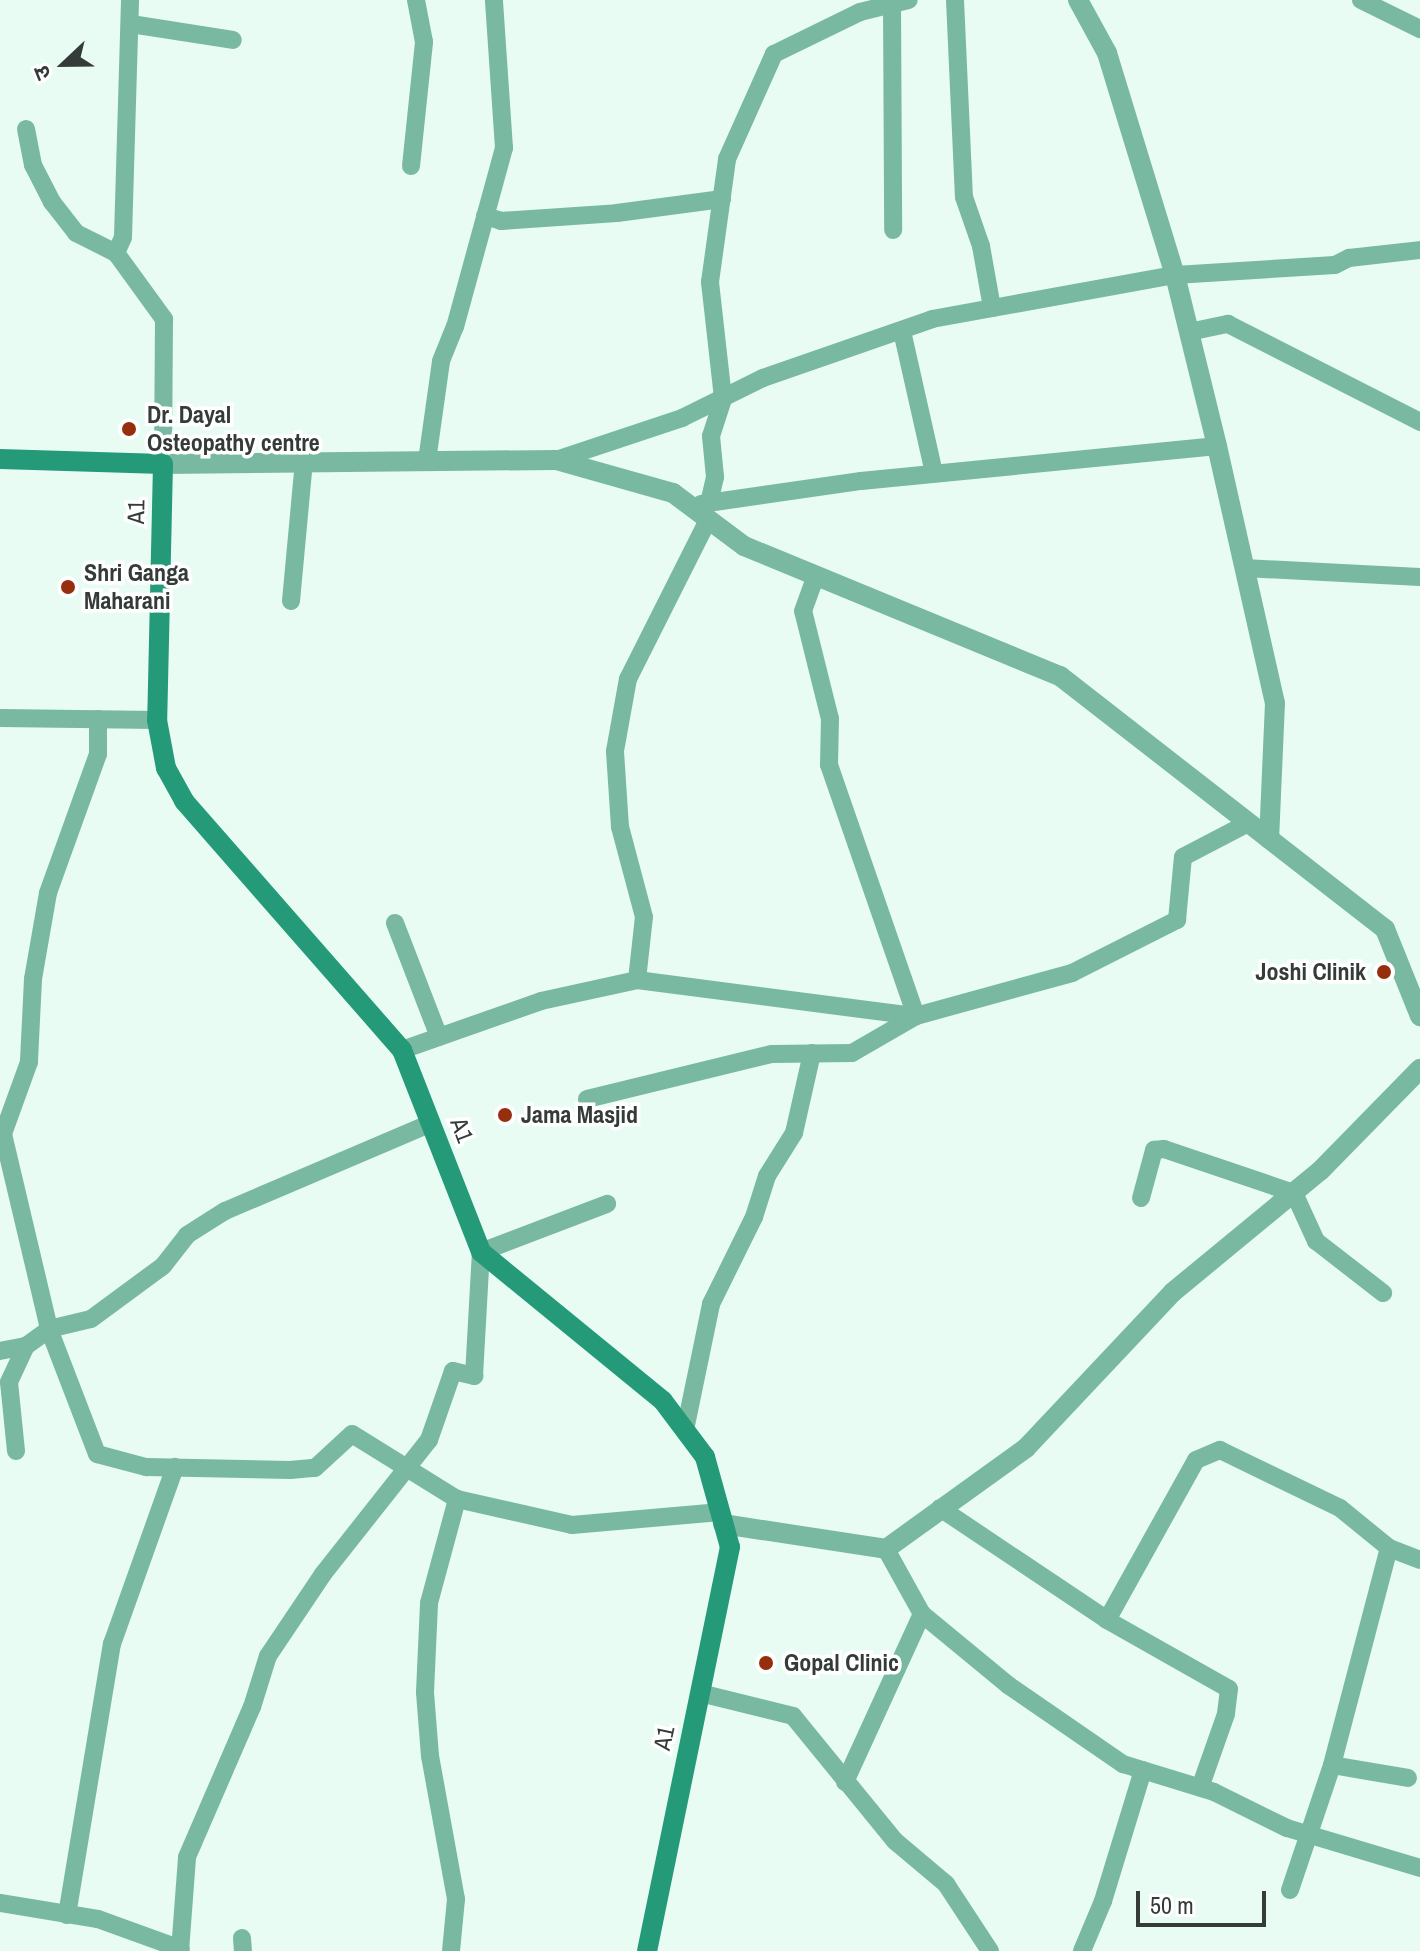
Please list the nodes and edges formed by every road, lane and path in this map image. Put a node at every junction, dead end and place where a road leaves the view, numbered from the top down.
1 (130, 0) edge
2 (416, 0) edge
3 (494, 0) edge
4 (955, 0) edge
5 (1078, 0) edge
6 (1361, 0) edge
7 (900, 2) edge
8 (131, 24) junction
9 (1420, 29) edge
10 (233, 40) dead end
11 (26, 129) dead end
12 (411, 166) dead end
13 (722, 199) junction
14 (485, 216) junction
15 (893, 230) dead end
16 (1420, 250) edge
17 (116, 253) junction
18 (1175, 275) junction
19 (992, 308) junction
20 (902, 331) junction
21 (1189, 332) junction
22 (723, 398) junction
23 (1420, 422) edge
24 (1217, 446) junction
25 (0, 459) edge
26 (556, 460) junction
27 (427, 461) junction
28 (304, 462) junction
29 (163, 464) junction
30 (934, 473) junction
31 (702, 510) junction
32 (1244, 568) junction
33 (816, 575) junction
34 (1420, 577) edge
35 (291, 601) dead end
36 (0, 718) edge
37 (98, 719) junction
38 (157, 720) junction
39 (1248, 823) junction
40 (1269, 839) junction
41 (395, 923) dead end
42 (637, 980) junction
43 (916, 1016) junction
44 (1420, 1016) edge
45 (439, 1037) junction
46 (402, 1050) junction
47 (812, 1053) junction
48 (1420, 1069) edge
49 (587, 1099) dead end
50 (431, 1123) junction
51 (2, 1134) edge
52 (1294, 1193) junction
53 (1141, 1198) dead end
54 (607, 1204) dead end
55 (481, 1252) junction
56 (1383, 1293) dead end
57 (49, 1329) junction
58 (26, 1346) junction
59 (0, 1351) edge
60 (685, 1430) junction
61 (16, 1451) dead end
62 (175, 1467) junction
63 (408, 1470) junction
64 (457, 1499) junction
65 (940, 1508) junction
66 (722, 1518) junction
67 (1389, 1548) junction
68 (886, 1549) junction
69 (1420, 1560) edge
70 (922, 1614) junction
71 (1107, 1620) junction
72 (700, 1693) junction
73 (1332, 1765) junction
74 (1143, 1770) junction
75 (1408, 1778) dead end
76 (845, 1782) junction
77 (1200, 1788) junction
78 (1310, 1834) junction
79 (1420, 1868) edge
80 (1290, 1890) dead end
81 (0, 1903) edge
82 (67, 1915) junction
83 (181, 1950) edge
84 (451, 1951) edge
85 (647, 1951) edge
86 (990, 1951) edge
87 (1082, 1951) edge

1 - 8 street
2 - 12 street
3 - 14 street
4 - 19 street
5 - 18 street
6 - 9 street
7 - 13 street
7 - 15 street
8 - 10 street
8 - 17 street
11 - 17 street
13 - 14 street
13 - 22 street
14 - 27 street
16 - 18 street
17 - 29 street
18 - 19 street
18 - 21 street
19 - 20 street
20 - 22 street
20 - 30 street
21 - 23 street
21 - 24 street
22 - 26 street
22 - 31 street
24 - 30 street
24 - 32 street
25 - 29 main road
26 - 27 street
26 - 31 street
27 - 28 street
28 - 29 street
28 - 35 street
29 - 38 main road, A1
30 - 31 street
31 - 33 street
31 - 42 street
32 - 34 street
32 - 40 street
33 - 39 street
33 - 43 street
36 - 37 street
37 - 38 street
37 - 51 street
38 - 46 main road, A1
39 - 40 street
39 - 43 street
40 - 44 street
41 - 45 street
42 - 43 street
42 - 45 street
43 - 47 street
45 - 46 street
46 - 50 main road, A1
47 - 49 street
47 - 60 street
48 - 52 street
50 - 55 main road, A1
50 - 57 street
51 - 57 street
52 - 53 street
52 - 56 street
52 - 65 street
54 - 55 street
55 - 60 main road, A1
55 - 63 street
57 - 58 street
57 - 62 street
58 - 59 street
58 - 61 street
60 - 66 main road, A1
62 - 63 street
62 - 82 street
63 - 64 street
63 - 83 street
64 - 66 street
64 - 84 street
65 - 68 street
65 - 71 street
66 - 68 street
66 - 72 main road, A1
67 - 69 street
67 - 71 street
67 - 73 street
68 - 70 street
70 - 74 street
70 - 76 street
71 - 77 street
72 - 76 street
72 - 85 main road, A1
73 - 75 street
73 - 78 street
74 - 77 street
74 - 87 street
76 - 86 street
77 - 78 street
78 - 79 street
78 - 80 street
81 - 82 street
82 - 83 street

